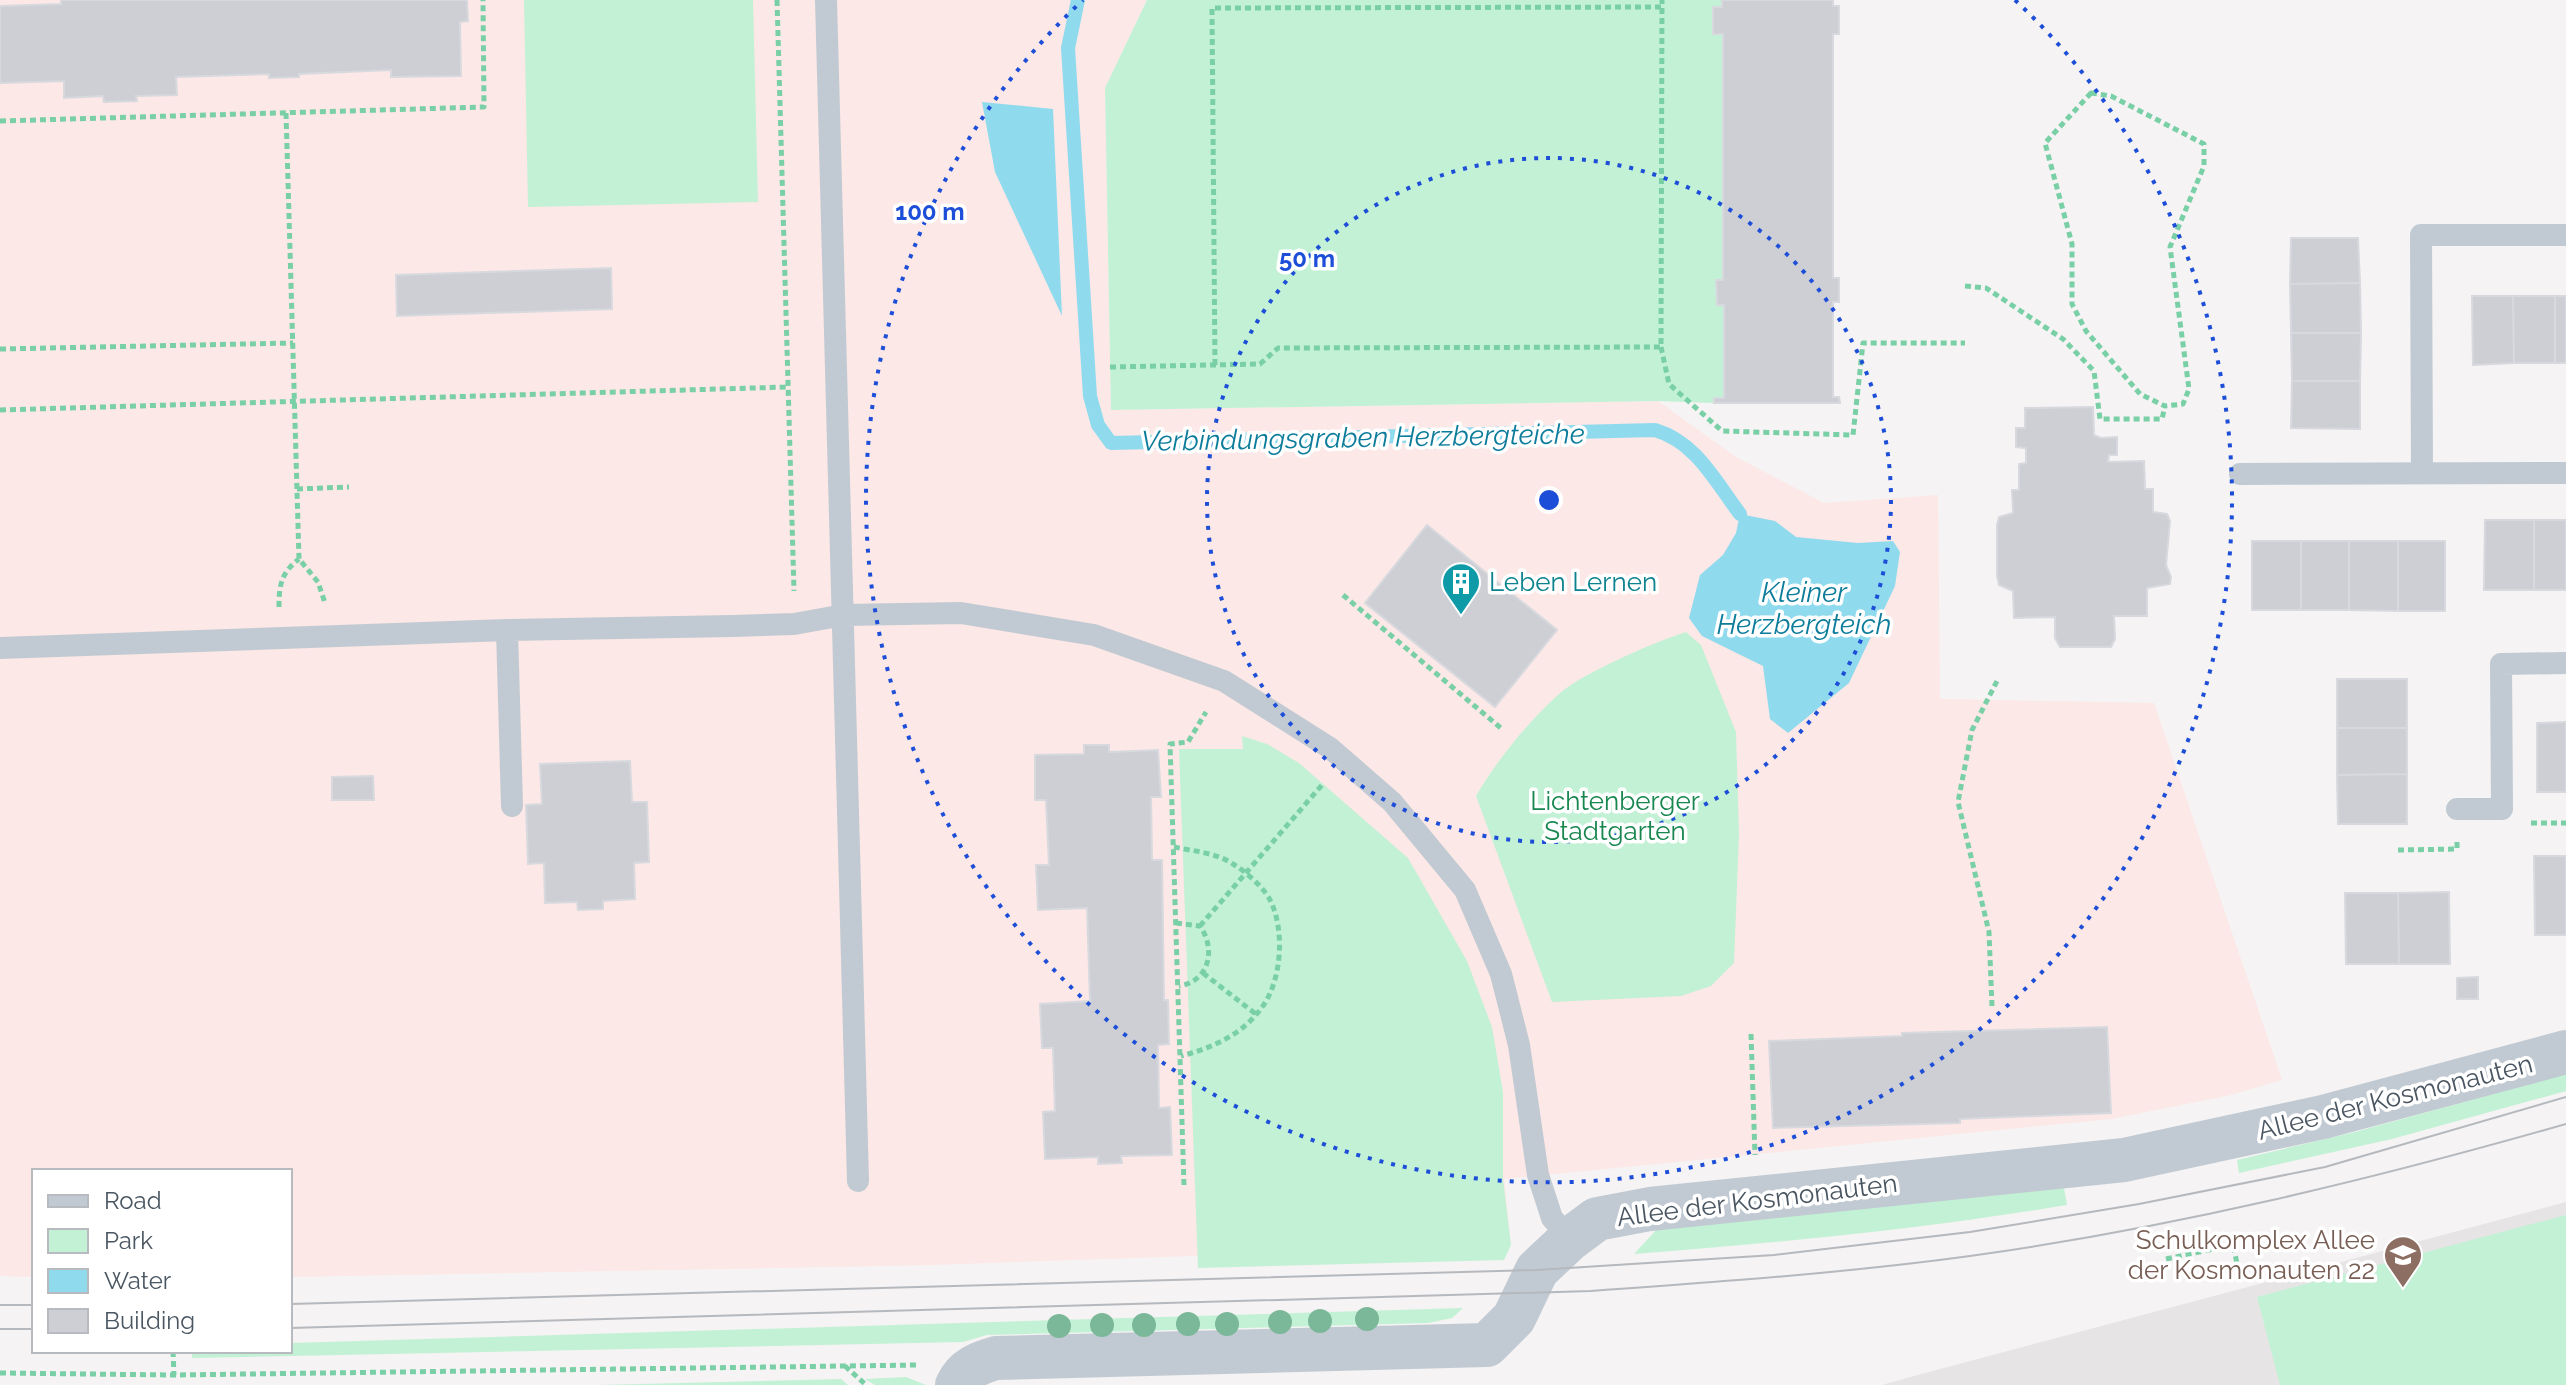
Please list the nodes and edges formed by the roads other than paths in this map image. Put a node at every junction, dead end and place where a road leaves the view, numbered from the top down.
1 (826, 0) edge
2 (2566, 235) edge
3 (2422, 473) junction
4 (2566, 473) edge
5 (2240, 474) dead end
6 (844, 615) junction
7 (507, 630) junction
8 (0, 648) edge
9 (2566, 663) edge
10 (512, 806) dead end
11 (2457, 809) dead end
12 (2566, 1052) edge
13 (858, 1181) dead end
14 (1570, 1239) junction
15 (960, 1380) edge

1 - 6 lane
2 - 3 lane
3 - 4 lane
3 - 5 lane
6 - 7 lane
6 - 13 lane
6 - 14 lane
7 - 8 lane
7 - 10 lane
9 - 11 lane
12 - 14 street, Allee der Kosmonauten
14 - 15 street, Allee der Kosmonauten

